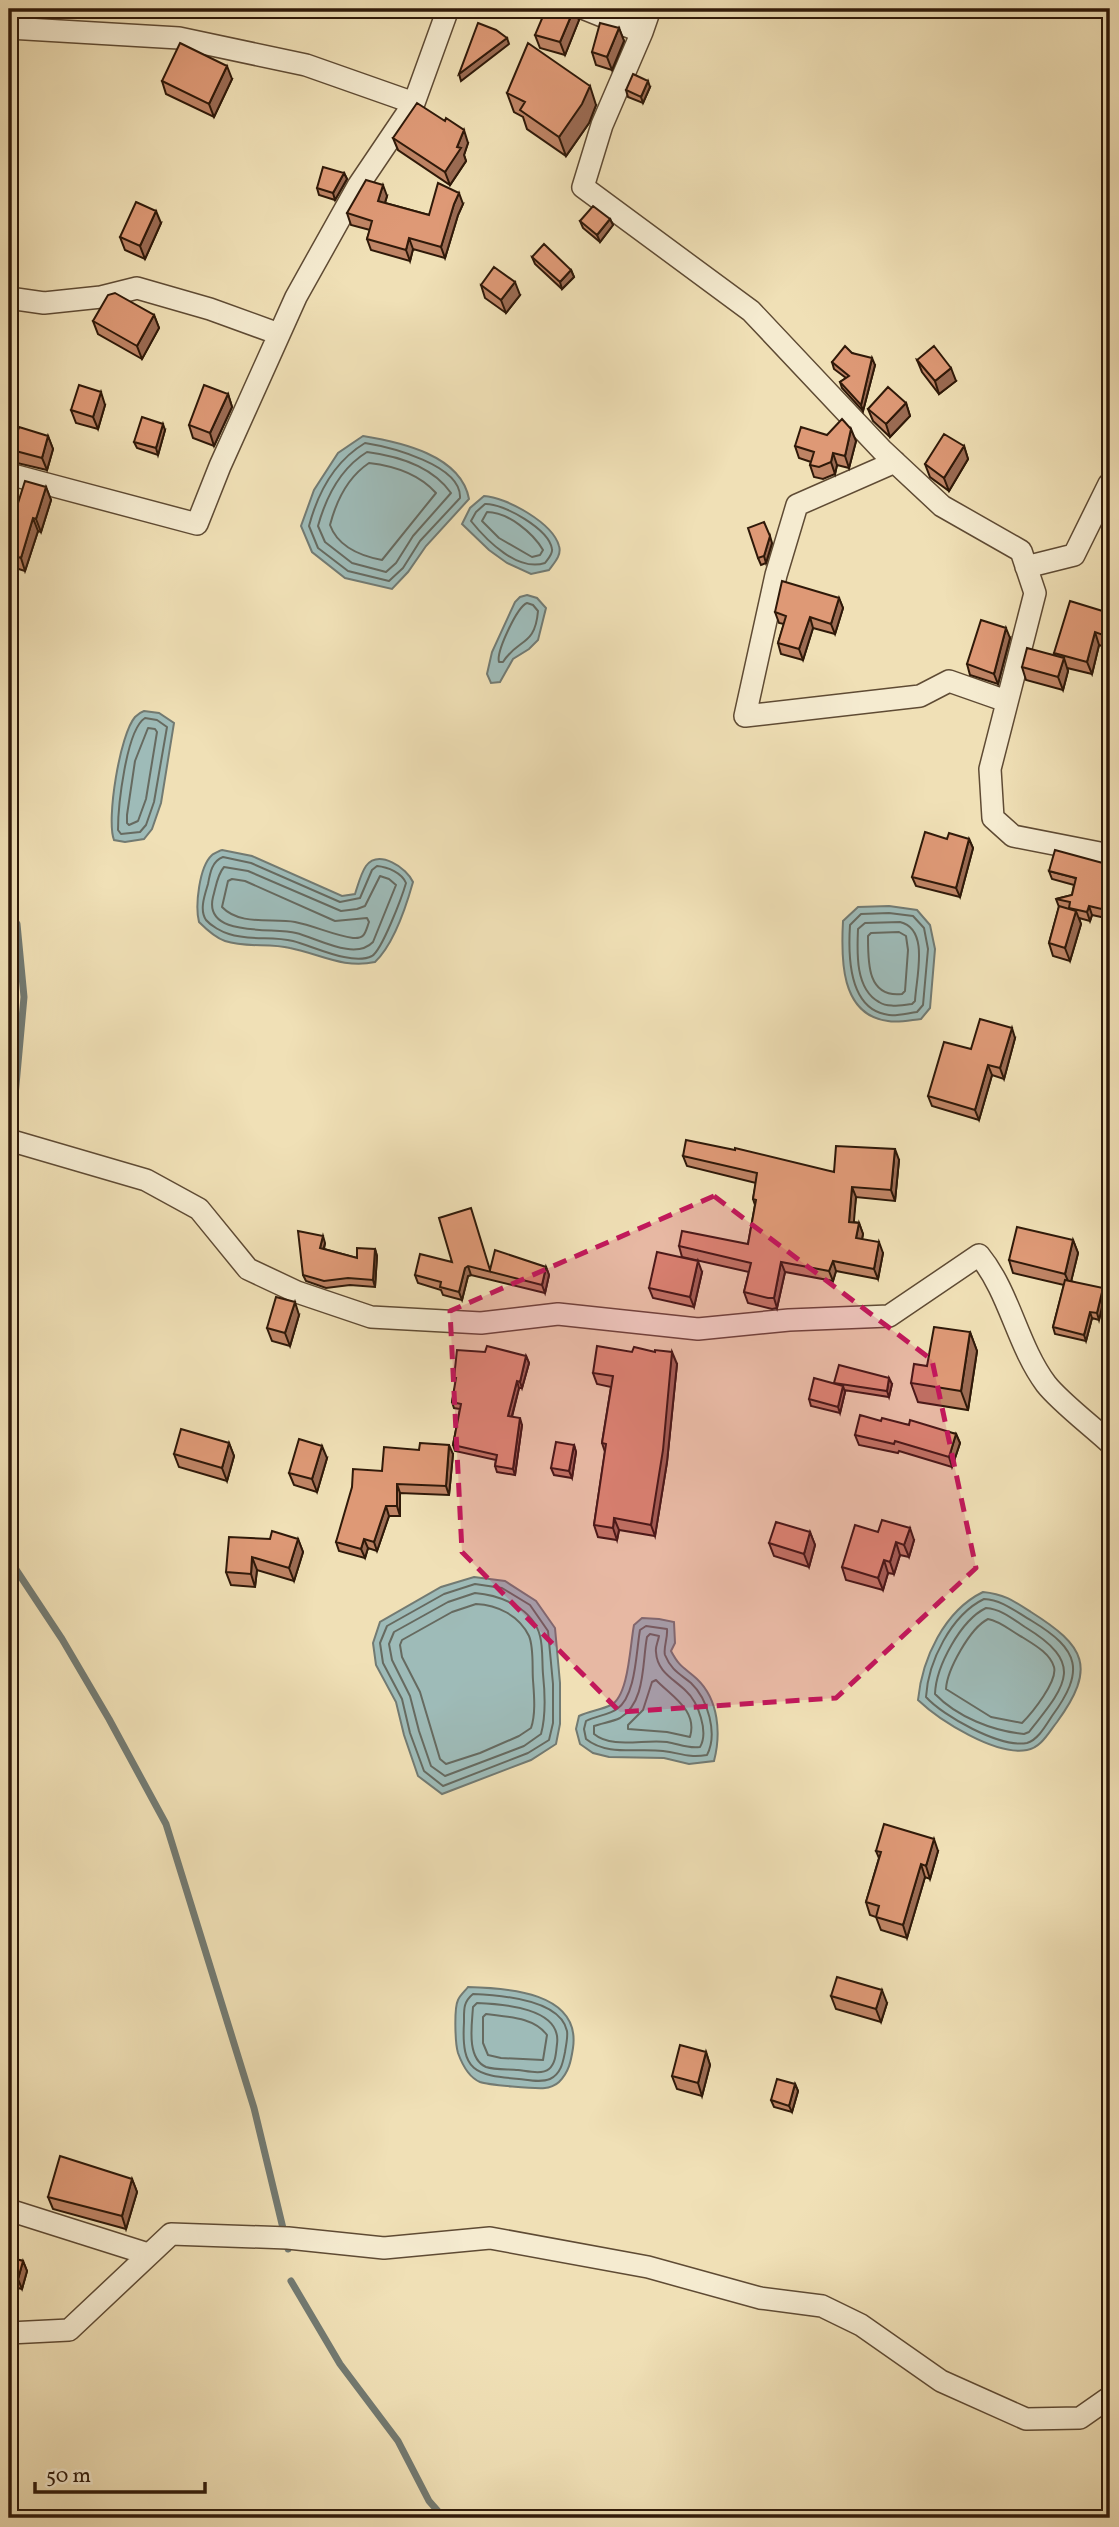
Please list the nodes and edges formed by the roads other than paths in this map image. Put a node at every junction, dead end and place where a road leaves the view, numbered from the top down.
1 (448, 9) edge
2 (585, 9) edge
3 (650, 9) edge
4 (9, 28) edge
5 (642, 32) junction
6 (414, 103) junction
7 (9, 298) edge
8 (279, 334) junction
9 (895, 462) junction
10 (9, 474) edge
11 (1109, 484) edge
12 (1026, 566) junction
13 (1006, 701) junction
14 (1110, 855) edge
15 (9, 1140) edge
16 (1110, 1443) edge
17 (9, 2210) edge
18 (148, 2253) junction
19 (9, 2333) edge
20 (1110, 2397) edge

1 - 6 street
2 - 5 street
3 - 5 street
4 - 6 street
5 - 9 street
6 - 8 street
7 - 8 street
8 - 10 street
9 - 12 street
9 - 13 street
11 - 12 street
12 - 13 street
13 - 14 street
15 - 16 street
17 - 18 street
18 - 19 street
18 - 20 street

